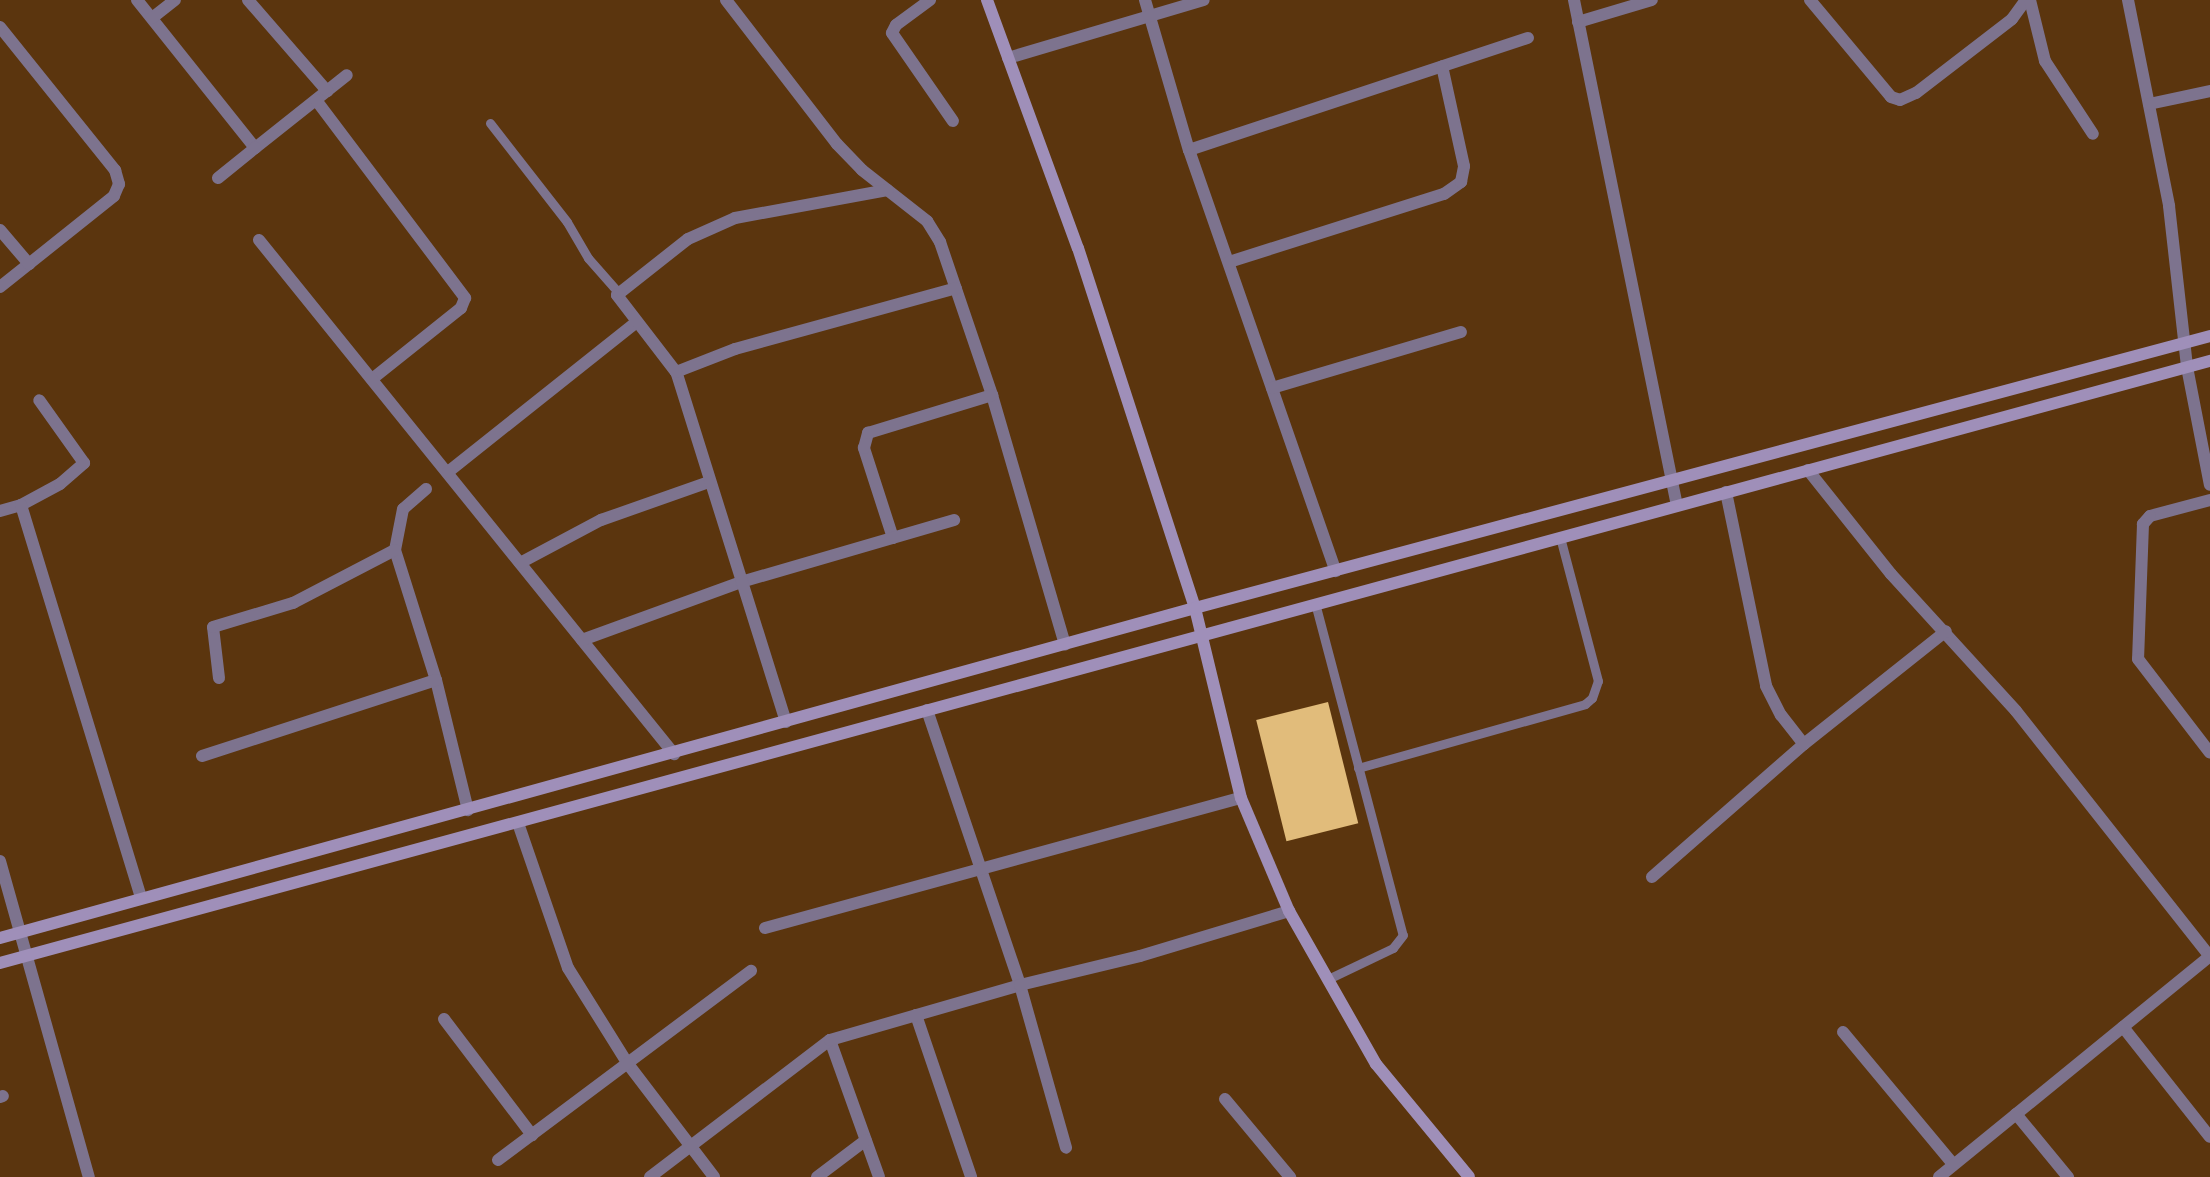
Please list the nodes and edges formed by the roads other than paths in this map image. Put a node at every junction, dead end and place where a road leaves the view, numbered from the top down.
1 (137, 0) edge
2 (175, 0) edge
3 (248, 0) edge
4 (726, 0) edge
5 (930, 0) edge
6 (987, 0) edge
7 (1145, 0) edge
8 (1204, 0) edge
9 (1574, 0) edge
10 (1652, 0) edge
11 (1810, 0) edge
12 (2028, 0) edge
13 (2128, 0) edge
14 (1149, 17) junction
15 (152, 18) junction
16 (1578, 22) junction
17 (0, 27) edge
18 (1528, 38) dead end
19 (1008, 57) junction
20 (1442, 66) junction
21 (347, 75) dead end
22 (327, 91) junction
23 (2210, 91) edge
24 (316, 100) junction
25 (2149, 104) junction
26 (953, 121) dead end
27 (490, 123) dead end
28 (2093, 134) dead end
29 (255, 148) junction
30 (1190, 150) junction
31 (218, 178) dead end
32 (887, 190) junction
33 (0, 230) edge
34 (259, 240) dead end
35 (1229, 261) junction
36 (29, 264) junction
37 (0, 287) edge
38 (957, 288) junction
39 (618, 292) junction
40 (635, 323) junction
41 (1461, 332) dead end
42 (2210, 336) edge
43 (2185, 343) junction
44 (2210, 361) edge
45 (2187, 367) junction
46 (676, 372) junction
47 (372, 379) junction
48 (1272, 388) junction
49 (992, 395) junction
50 (39, 400) dead end
51 (1808, 470) junction
52 (448, 472) junction
53 (1672, 481) junction
54 (710, 482) junction
55 (2210, 485) edge
56 (426, 489) dead end
57 (1726, 492) junction
58 (2210, 500) edge
59 (21, 505) junction
60 (1677, 506) junction
61 (0, 511) edge
62 (954, 520) dead end
63 (1560, 537) junction
64 (893, 538) junction
65 (395, 550) junction
66 (520, 563) junction
67 (1336, 571) junction
68 (741, 582) junction
69 (1315, 603) junction
70 (1195, 608) junction
71 (1946, 631) junction
72 (1201, 633) junction
73 (582, 640) junction
74 (1065, 645) junction
75 (219, 678) dead end
76 (436, 680) junction
77 (927, 710) junction
78 (786, 722) junction
79 (1804, 744) junction
80 (2210, 753) edge
81 (674, 754) junction
82 (202, 756) dead end
83 (1358, 768) junction
84 (1241, 798) junction
85 (468, 810) junction
86 (518, 824) junction
87 (0, 861) edge
88 (981, 872) junction
89 (1652, 877) dead end
90 (141, 898) junction
91 (1289, 911) junction
92 (765, 928) dead end
93 (20, 933) junction
94 (0, 938) edge
95 (27, 955) junction
96 (2210, 957) edge
97 (0, 963) edge
98 (751, 971) dead end
99 (1330, 978) junction
100 (1020, 985) junction
101 (916, 1015) junction
102 (444, 1019) dead end
103 (2123, 1027) junction
104 (1843, 1032) dead end
105 (830, 1040) junction
106 (628, 1065) junction
107 (1224, 1099) dead end
108 (2016, 1114) junction
109 (532, 1135) junction
110 (2210, 1137) edge
111 (866, 1140) junction
112 (691, 1146) junction
113 (1066, 1148) dead end
114 (498, 1160) dead end
115 (1953, 1164) junction
116 (89, 1177) edge
117 (650, 1177) edge
118 (714, 1177) edge
119 (817, 1177) edge
120 (879, 1177) edge
121 (970, 1177) edge
122 (1290, 1177) edge
123 (1468, 1177) edge
124 (1940, 1177) edge
125 (2068, 1177) edge

1 - 15 street
2 - 15 street
3 - 22 street
4 - 32 street
5 - 26 street
6 - 19 main road
7 - 14 street
8 - 14 street
9 - 16 street
10 - 16 street
11 - 12 street
12 - 28 street
13 - 25 street
14 - 19 street
14 - 30 street
15 - 29 street
16 - 53 street
17 - 36 street
18 - 20 street
19 - 70 main road
20 - 30 street
20 - 35 street
21 - 22 street
22 - 24 street
23 - 25 street
24 - 29 street
24 - 47 street
25 - 43 street
27 - 39 lane
29 - 31 street
30 - 35 street
32 - 38 street
32 - 39 street
33 - 36 street
34 - 47 street
35 - 48 street
36 - 37 street
38 - 46 street
38 - 49 street
39 - 40 street
40 - 46 street
40 - 52 street
41 - 48 street
42 - 43 main road
43 - 45 street
43 - 53 main road
44 - 45 main road
45 - 51 main road
45 - 55 street
46 - 54 street
47 - 52 street
48 - 67 street
49 - 64 street
49 - 74 street
50 - 59 street
51 - 57 main road
51 - 71 street
52 - 66 street
53 - 60 street
53 - 67 main road
54 - 66 street
54 - 68 street
56 - 65 street
57 - 60 main road
57 - 79 street
58 - 80 street
59 - 61 street
59 - 90 street
60 - 63 main road
62 - 64 street
63 - 69 main road
63 - 83 lane
64 - 68 street
65 - 75 street
65 - 76 street
66 - 73 street
67 - 70 main road
68 - 73 street
68 - 78 street
69 - 72 main road
69 - 83 lane
70 - 72 main road
70 - 74 main road
71 - 79 street
71 - 96 street
72 - 77 main road
72 - 84 main road
73 - 81 street
74 - 78 main road
76 - 82 street
76 - 85 street
77 - 86 main road
77 - 88 street
78 - 81 main road
79 - 89 street
81 - 85 main road
83 - 99 lane
84 - 88 street
84 - 91 main road
85 - 90 main road
86 - 95 main road
86 - 106 street
87 - 93 street
88 - 92 street
88 - 100 street
90 - 93 main road
91 - 99 main road
91 - 100 street
93 - 94 main road
93 - 95 street
95 - 97 main road
95 - 116 street
96 - 103 street
98 - 106 street
99 - 123 main road
100 - 101 street
100 - 113 street
101 - 105 street
101 - 121 street
102 - 109 street
103 - 108 street
103 - 110 street
104 - 115 street
105 - 111 street
105 - 112 street
106 - 109 street
106 - 112 street
107 - 122 street
108 - 115 street
108 - 125 street
109 - 114 street
111 - 119 street
111 - 120 street
112 - 117 street
112 - 118 street
115 - 124 street

